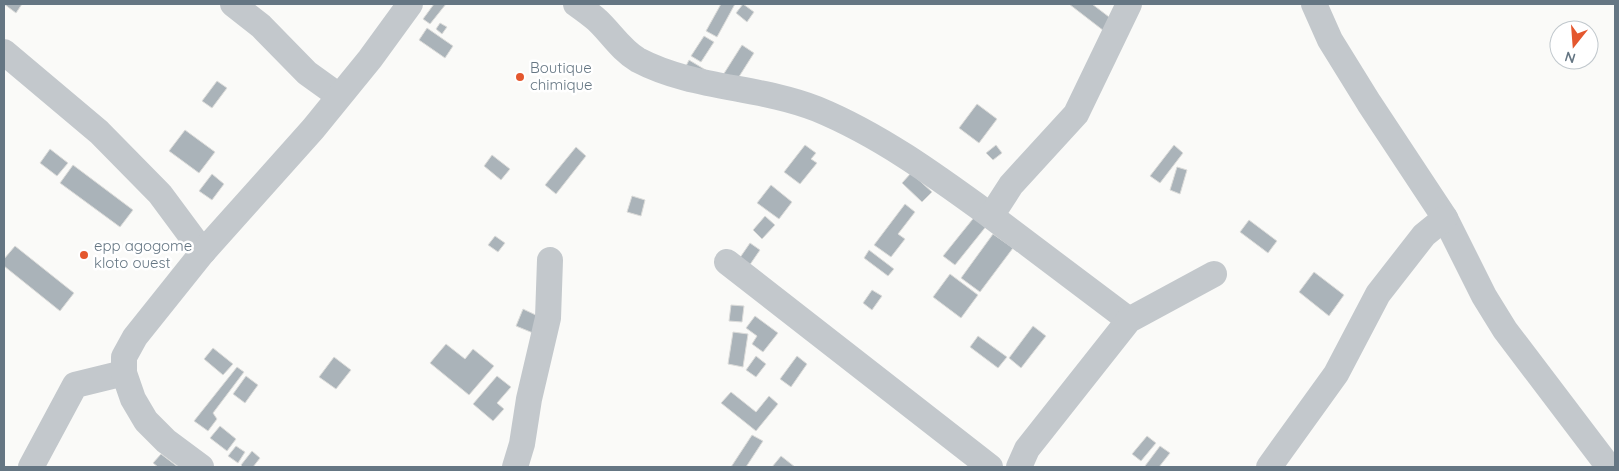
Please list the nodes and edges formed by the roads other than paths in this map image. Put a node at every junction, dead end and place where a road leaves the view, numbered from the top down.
1 (233, 4) edge
2 (410, 4) edge
3 (576, 4) edge
4 (1128, 4) edge
5 (1314, 4) edge
6 (4, 52) edge
7 (339, 96) junction
8 (991, 216) junction
9 (1445, 218) junction
10 (203, 252) junction
11 (550, 260) dead end
12 (727, 262) dead end
13 (1214, 274) dead end
14 (1128, 320) junction
15 (124, 373) junction
16 (31, 467) edge
17 (201, 467) edge
18 (515, 467) edge
19 (990, 467) edge
20 (1019, 467) edge
21 (1269, 467) edge
22 (1609, 467) edge

1 - 7 street
2 - 7 street
3 - 8 street
4 - 8 street
5 - 9 street
6 - 10 street
7 - 10 street
8 - 14 street
9 - 21 street
9 - 22 street
10 - 15 street
11 - 18 street
12 - 19 street
13 - 14 street
14 - 20 street
15 - 16 street
15 - 17 street

